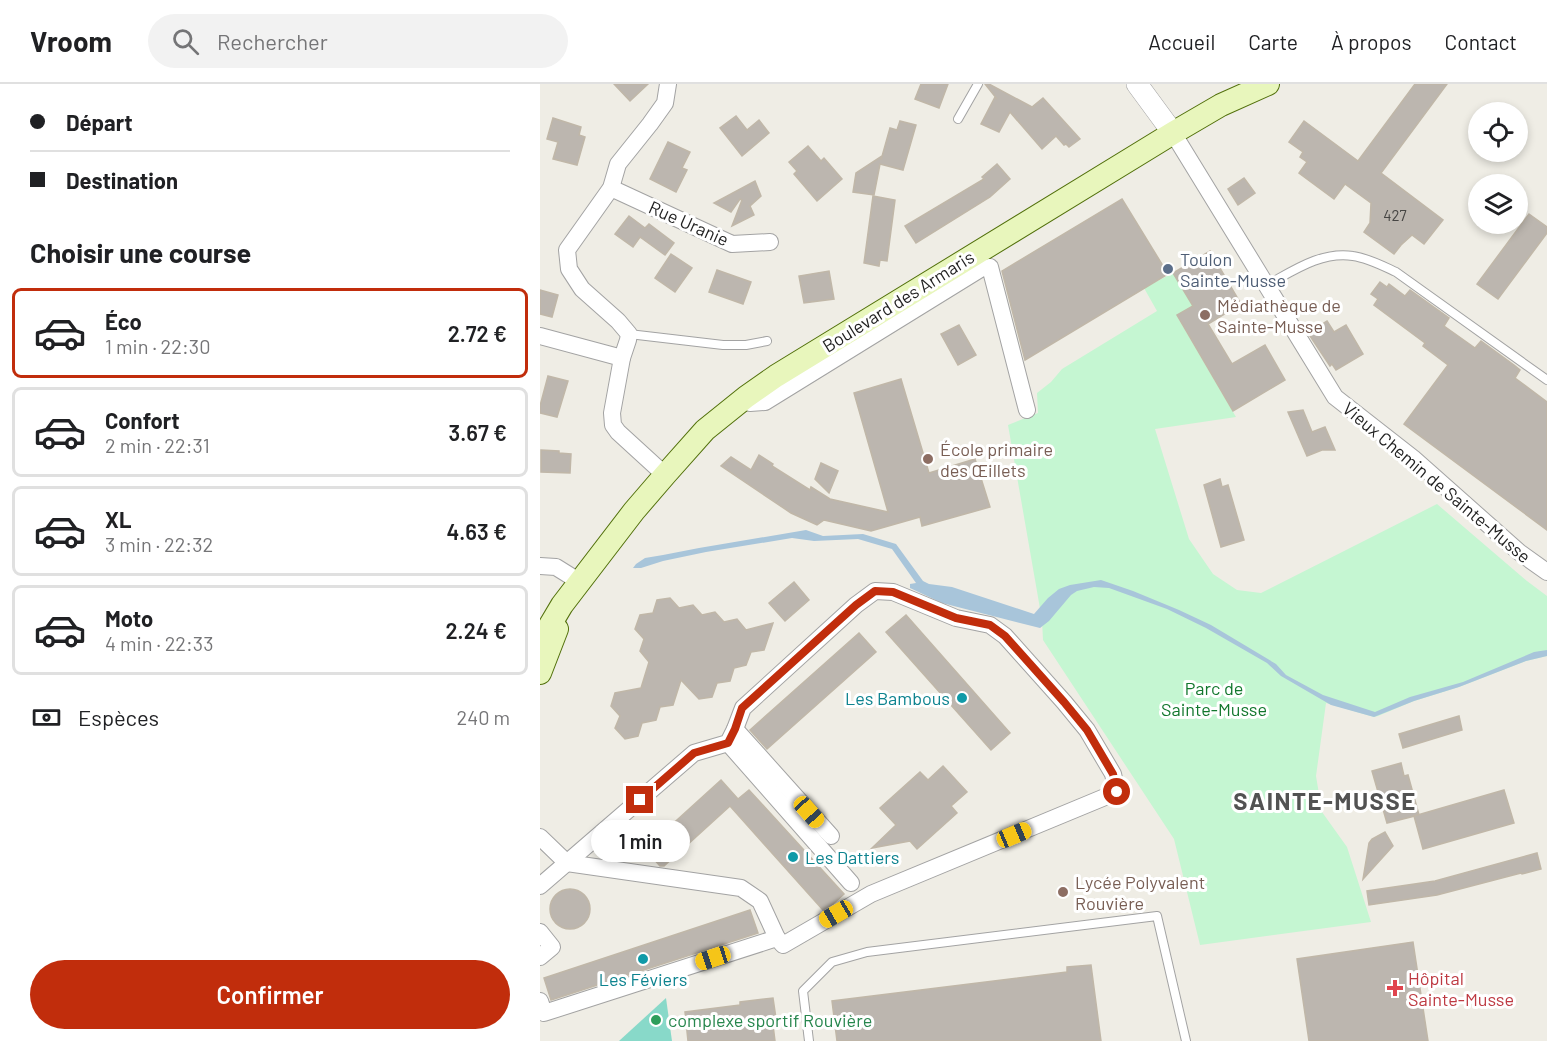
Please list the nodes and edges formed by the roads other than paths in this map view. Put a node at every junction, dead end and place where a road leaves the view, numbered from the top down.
1 (668, 84) edge
2 (978, 84) edge
3 (1137, 84) edge
4 (1268, 84) edge
5 (958, 118) dead end
6 (1173, 133) junction
7 (611, 188) junction
8 (770, 242) dead end
9 (1266, 285) junction
10 (629, 334) junction
11 (540, 336) edge
12 (767, 341) dead end
13 (622, 358) junction
14 (1547, 380) edge
15 (746, 397) junction
16 (1027, 410) dead end
17 (665, 475) junction
18 (540, 566) edge
19 (1547, 573) edge
20 (580, 582) junction
21 (540, 642) edge
22 (540, 673) edge
23 (731, 736) junction
24 (831, 836) dead end
25 (540, 837) edge
26 (567, 863) junction
27 (851, 883) dead end
28 (540, 886) edge
29 (540, 932) edge
30 (777, 938) junction
31 (540, 957) edge
32 (540, 1001) edge
33 (809, 1041) edge
34 (1186, 1041) edge

1 - 7 street
2 - 5 lane
3 - 6 street, Vieux Chemin de Sainte-Musse
4 - 6 main road, Boulevard des Armaris
6 - 9 street, Vieux Chemin de Sainte-Musse
6 - 15 main road, Boulevard des Armaris
7 - 8 street, Rue Uranie
7 - 10 street
9 - 14 lane
9 - 19 street, Vieux Chemin de Sainte-Musse
10 - 12 lane
10 - 13 street
11 - 13 street
13 - 17 street
15 - 16 street
15 - 17 main road, Boulevard des Armaris
17 - 20 main road, Boulevard des Armaris
18 - 20 street
20 - 21 main road, Boulevard des Armaris
20 - 22 main road, Boulevard des Armaris
23 - 24 street
23 - 26 street
23 - 27 street
23 - 30 street
25 - 26 street
26 - 28 street
26 - 30 street
29 - 31 street
30 - 32 street
33 - 34 lane

